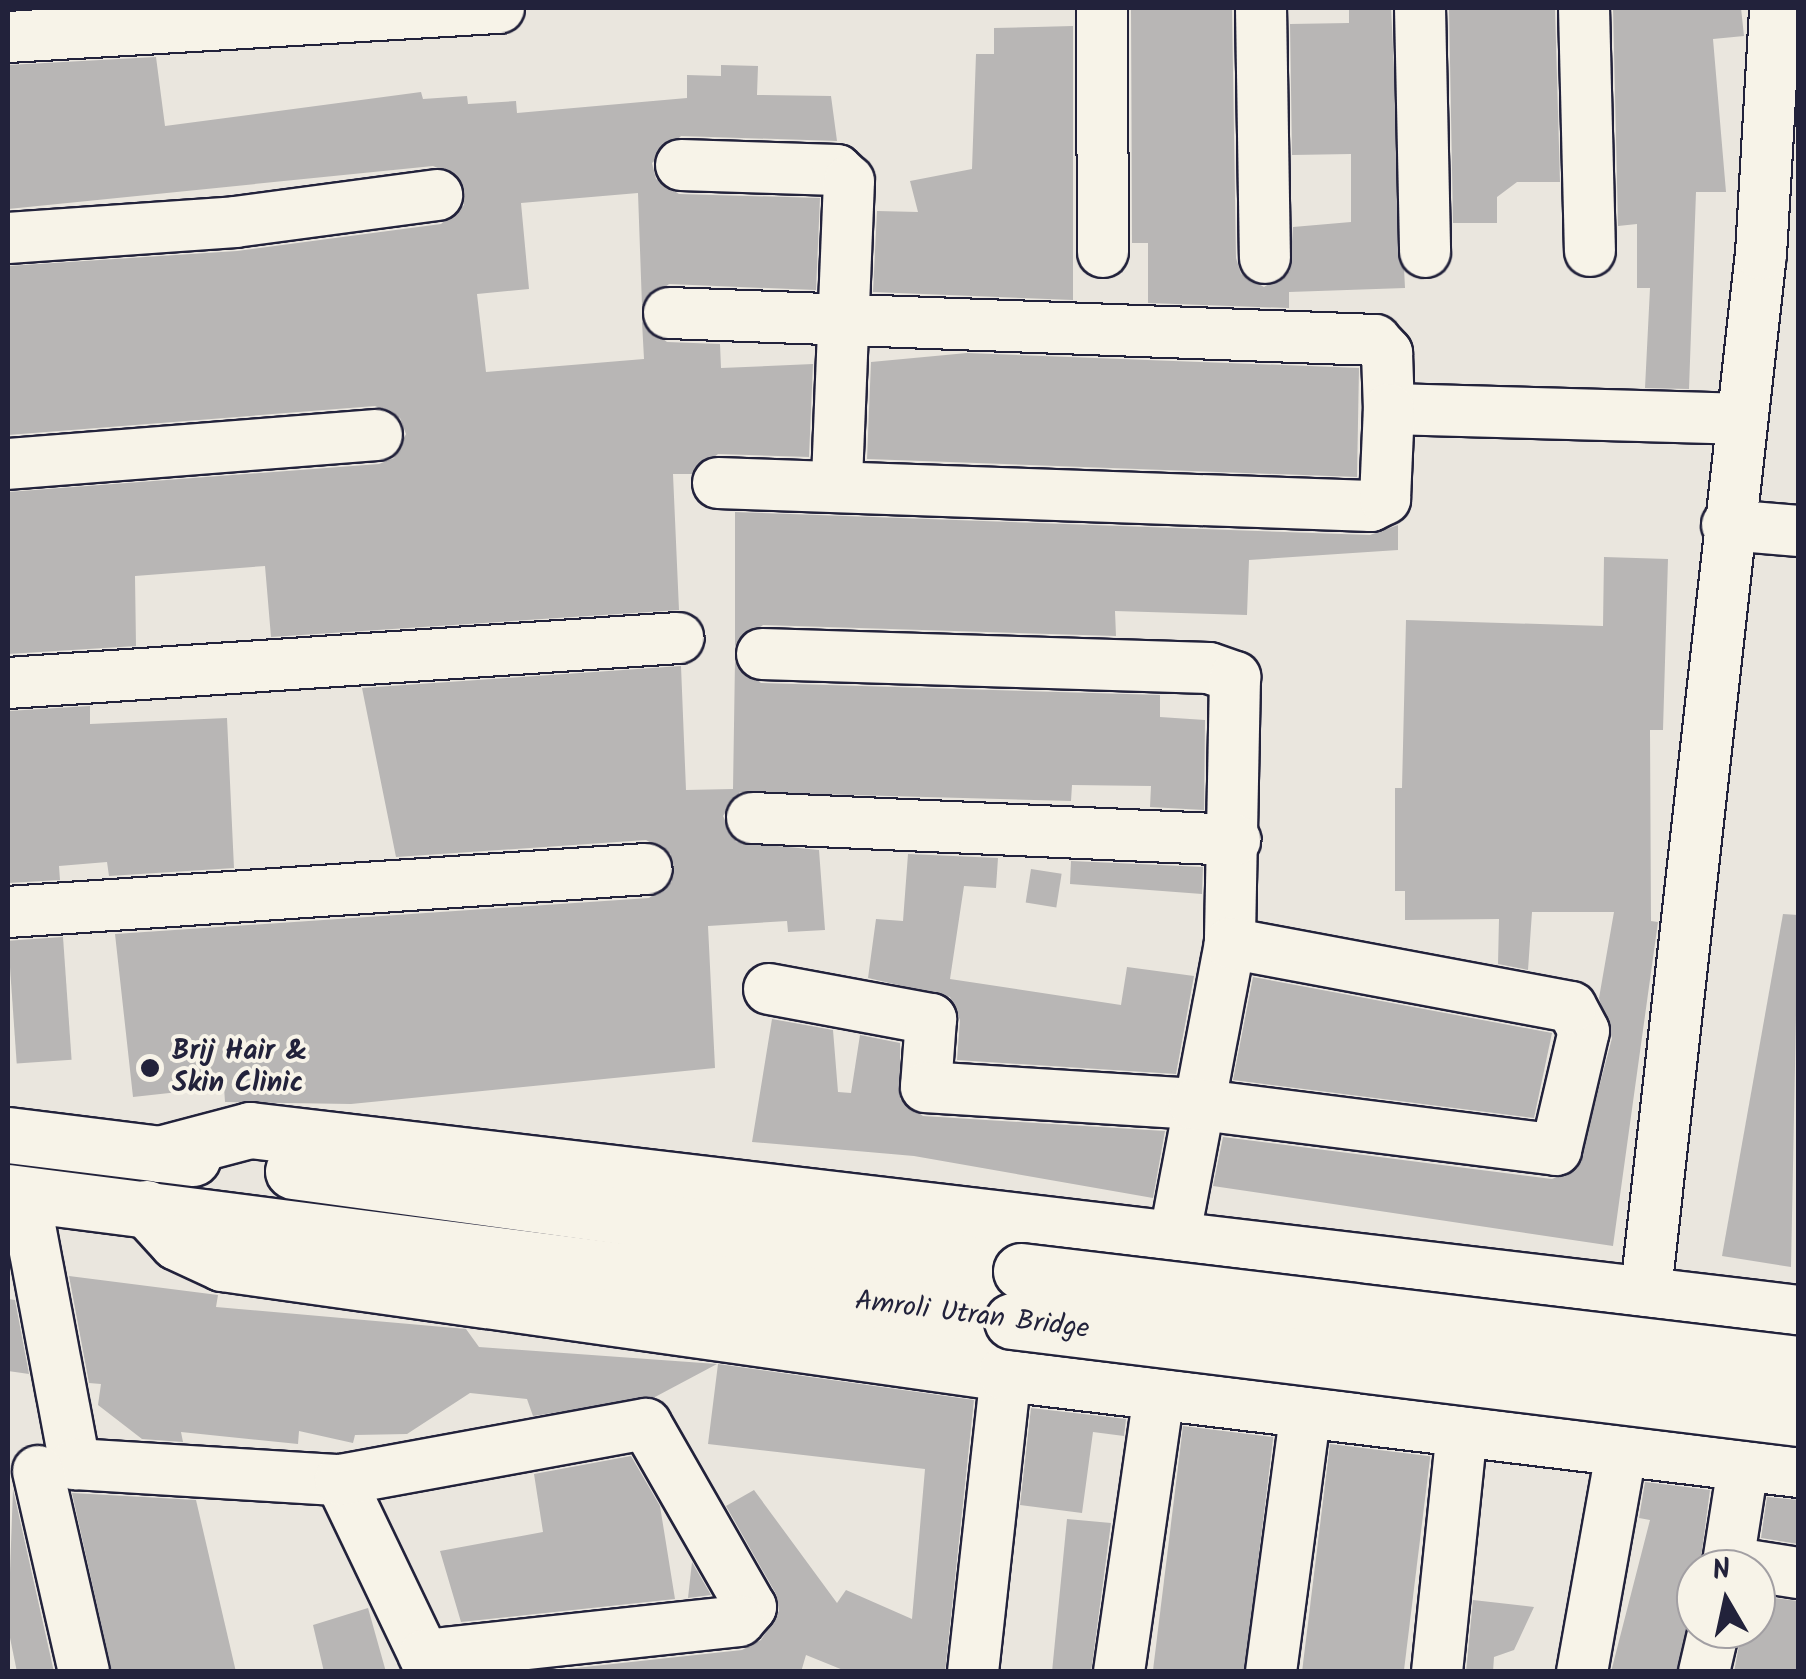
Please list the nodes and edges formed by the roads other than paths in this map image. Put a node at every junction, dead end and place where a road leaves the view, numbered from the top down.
1 (499, 8) edge
2 (1102, 8) edge
3 (1262, 8) edge
4 (1420, 8) edge
5 (1584, 8) edge
6 (1775, 8) edge
7 (8, 37) edge
8 (681, 165) dead end
9 (437, 195) dead end
10 (8, 238) edge
11 (1590, 251) dead end
12 (1103, 252) dead end
13 (1425, 252) dead end
14 (1264, 258) dead end
15 (669, 313) dead end
16 (839, 322) junction
17 (1390, 409) junction
18 (1740, 420) junction
19 (377, 435) dead end
20 (8, 464) edge
21 (718, 483) dead end
22 (837, 484) junction
23 (1727, 526) junction
24 (1798, 531) edge
25 (678, 638) dead end
26 (762, 654) dead end
27 (8, 683) edge
28 (752, 818) dead end
29 (1236, 840) junction
30 (647, 869) dead end
31 (8, 912) edge
32 (1230, 942) junction
33 (769, 990) dead end
34 (1194, 1104) junction
35 (8, 1135) edge
36 (159, 1154) junction
37 (16, 1193) edge
38 (1175, 1234) junction
39 (1647, 1293) junction
40 (1798, 1314) edge
41 (1013, 1322) junction
42 (1798, 1364) edge
43 (1160, 1392) junction
44 (1306, 1409) junction
45 (1798, 1418) edge
46 (1462, 1430) junction
47 (1624, 1446) junction
48 (1744, 1461) junction
49 (40, 1468) edge
50 (1798, 1469) edge
51 (340, 1480) junction
52 (1731, 1549) edge
53 (428, 1663) edge
54 (84, 1672) edge
55 (973, 1672) edge
56 (1119, 1672) edge
57 (1271, 1672) edge
58 (1437, 1672) edge
59 (1582, 1672) edge

1 - 7 street
2 - 12 street
3 - 14 street
4 - 13 street
5 - 11 street
6 - 18 street
8 - 16 street
9 - 10 street
15 - 16 street
16 - 17 street
16 - 22 street
17 - 18 street
17 - 22 street
18 - 23 street
19 - 20 street
21 - 22 street
23 - 24 street
23 - 39 street
25 - 27 street
26 - 29 street
28 - 29 street
29 - 32 street
30 - 31 street
32 - 34 street
32 - 34 street
33 - 34 street
34 - 38 street
35 - 36 main road, Amroli Utran Bridge
36 - 38 main road
36 - 41 main road, Amroli Utran Bridge
37 - 41 main road, Amroli Utran Bridge
37 - 49 street
38 - 39 main road
39 - 40 main road
39 - 47 street
41 - 42 main road, Amroli Utran Bridge, bridge
41 - 43 main road
41 - 45 main road, Amroli Utran Bridge, bridge
41 - 55 street
43 - 44 main road
43 - 56 street
44 - 46 main road
44 - 57 street
46 - 47 main road
46 - 58 street
47 - 48 main road
47 - 59 street
48 - 50 main road
48 - 52 street
49 - 51 street
49 - 54 street
51 - 53 street
51 - 53 street

